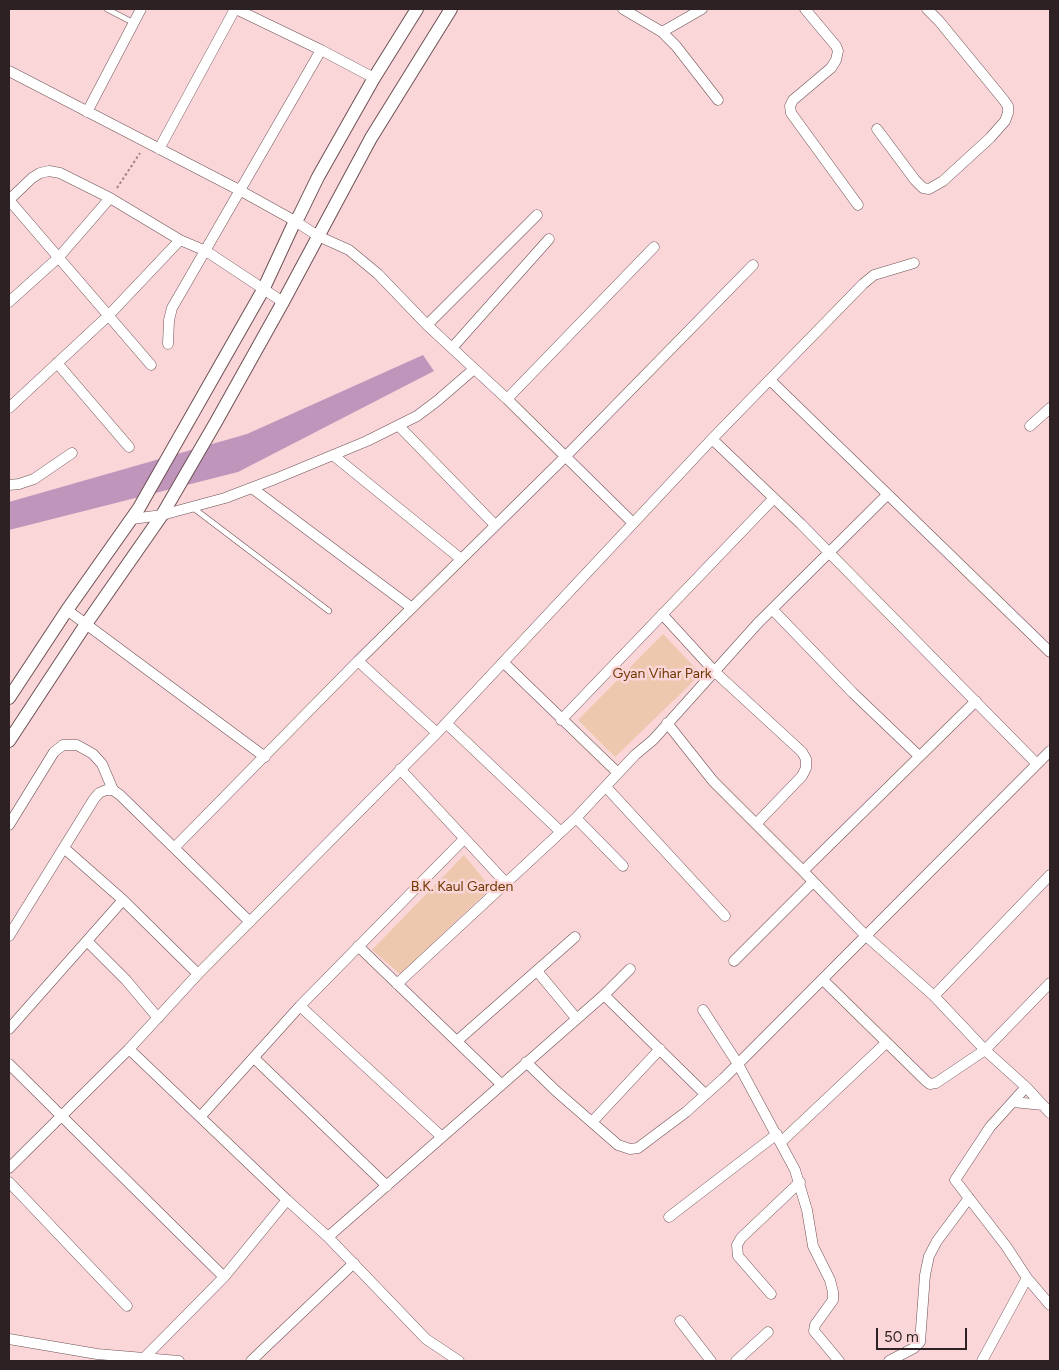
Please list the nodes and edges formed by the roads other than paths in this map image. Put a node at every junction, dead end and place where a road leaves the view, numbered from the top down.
1 (107, 9) edge
2 (141, 9) edge
3 (236, 9) edge
4 (417, 9) edge
5 (451, 9) edge
6 (702, 9) edge
7 (805, 9) edge
8 (927, 9) edge
9 (630, 10) edge
10 (134, 24) junction
11 (662, 32) junction
12 (322, 50) junction
13 (9, 71) edge
14 (374, 78) junction
15 (718, 100) dead end
16 (87, 112) junction
17 (877, 129) dead end
18 (159, 149) junction
19 (241, 191) junction
20 (110, 198) junction
21 (9, 200) edge
22 (858, 205) dead end
23 (537, 215) dead end
24 (295, 221) junction
25 (318, 236) junction
26 (549, 239) dead end
27 (180, 240) junction
28 (654, 247) dead end
29 (206, 251) junction
30 (58, 256) junction
31 (914, 263) dead end
32 (753, 265) dead end
33 (263, 290) junction
34 (9, 302) edge
35 (283, 302) junction
36 (109, 316) junction
37 (430, 327) junction
38 (168, 344) dead end
39 (450, 346) junction
40 (57, 363) junction
41 (151, 365) dead end
42 (474, 369) junction
43 (770, 380) junction
44 (507, 399) junction
45 (10, 404) edge
46 (1050, 408) edge
47 (398, 426) junction
48 (1030, 426) dead end
49 (712, 438) junction
50 (128, 447) dead end
51 (72, 453) dead end
52 (333, 455) junction
53 (565, 456) junction
54 (9, 485) edge
55 (252, 488) junction
56 (887, 495) junction
57 (774, 498) junction
58 (192, 507) junction
59 (136, 513) junction
60 (162, 515) junction
61 (633, 523) junction
62 (495, 525) junction
63 (829, 552) junction
64 (461, 559) junction
65 (412, 608) junction
66 (772, 609) junction
67 (67, 610) junction
68 (328, 611) dead end
69 (662, 614) junction
70 (86, 624) junction
71 (1050, 652) edge
72 (358, 661) junction
73 (503, 662) junction
74 (715, 672) junction
75 (9, 698) edge
76 (976, 701) junction
77 (561, 720) junction
78 (446, 723) junction
79 (667, 723) junction
80 (437, 733) junction
81 (9, 741) edge
82 (1050, 751) edge
83 (918, 756) junction
84 (265, 757) junction
85 (1037, 764) junction
86 (400, 769) junction
87 (618, 773) junction
88 (606, 787) junction
89 (113, 790) junction
90 (576, 818) junction
91 (756, 824) junction
92 (9, 825) edge
93 (561, 832) junction
94 (464, 839) junction
95 (175, 847) junction
96 (64, 848) junction
97 (623, 866) dead end
98 (804, 871) junction
99 (1050, 875) edge
100 (813, 882) junction
101 (506, 883) junction
102 (123, 900) junction
103 (725, 916) dead end
104 (250, 922) junction
105 (865, 935) junction
106 (9, 936) edge
107 (575, 937) dead end
108 (87, 941) junction
109 (358, 946) junction
110 (734, 962) dead end
111 (630, 969) dead end
112 (537, 971) junction
113 (198, 974) junction
114 (823, 980) junction
115 (398, 984) junction
116 (1050, 984) edge
117 (604, 995) junction
118 (934, 996) junction
119 (300, 1006) junction
120 (703, 1010) dead end
121 (158, 1018) junction
122 (576, 1018) junction
123 (9, 1028) edge
124 (457, 1041) junction
125 (886, 1043) junction
126 (129, 1048) junction
127 (660, 1049) junction
128 (985, 1050) junction
129 (254, 1058) junction
130 (526, 1062) junction
131 (9, 1064) edge
132 (738, 1064) junction
133 (502, 1084) junction
134 (1026, 1087) junction
135 (705, 1094) junction
136 (1013, 1102) junction
137 (1046, 1109) edge
138 (62, 1115) junction
139 (201, 1116) junction
140 (592, 1122) junction
141 (442, 1137) junction
142 (779, 1138) junction
143 (9, 1168) edge
144 (9, 1182) edge
145 (800, 1182) junction
146 (387, 1186) junction
147 (969, 1198) junction
148 (287, 1200) junction
149 (669, 1217) dead end
150 (328, 1237) junction
151 (354, 1263) junction
152 (224, 1276) junction
153 (1027, 1278) junction
154 (771, 1294) dead end
155 (1050, 1305) edge
156 (127, 1306) dead end
157 (680, 1322) dead end
158 (768, 1332) dead end
159 (9, 1339) edge
160 (144, 1357) junction
161 (95, 1358) edge
162 (179, 1361) edge
163 (251, 1361) edge
164 (459, 1361) edge
165 (711, 1361) edge
166 (736, 1361) edge
167 (839, 1361) edge
168 (889, 1361) edge
169 (982, 1361) edge

1 - 10 lane
2 - 10 street
3 - 12 street
3 - 18 street
4 - 14 street
5 - 25 street
6 - 11 street
7 - 22 street
8 - 17 street
9 - 11 street
10 - 16 street
11 - 15 street
12 - 14 street
12 - 19 street
13 - 16 street
14 - 24 street
16 - 18 street
18 - 19 street
19 - 24 street
19 - 29 street
20 - 21 street
20 - 27 street
20 - 30 street
21 - 30 street
23 - 37 street
24 - 25 street
24 - 33 street
25 - 35 street
25 - 37 street
26 - 39 street
27 - 29 street
27 - 36 street
28 - 44 street
29 - 33 street
29 - 38 street
30 - 34 street
30 - 36 street
31 - 43 street
32 - 53 street
33 - 35 street
33 - 59 street
35 - 60 street
36 - 40 street
36 - 41 street
37 - 39 street
39 - 42 street
40 - 45 street
40 - 50 street
42 - 44 street
42 - 47 street
43 - 49 street
43 - 56 street
44 - 53 street
46 - 48 street
47 - 52 street
47 - 62 street
49 - 57 street
49 - 61 street
51 - 54 street
52 - 55 street
52 - 64 street
53 - 61 street
53 - 62 street
55 - 58 street
55 - 65 street
56 - 63 street
56 - 71 street
57 - 63 street
57 - 69 street
58 - 60 street
58 - 68 lane
59 - 60 street
59 - 67 street
60 - 70 street
61 - 73 street
62 - 64 street
63 - 66 street
63 - 76 street
64 - 65 street
65 - 72 street
66 - 74 street
66 - 83 street
67 - 70 street
67 - 75 street
69 - 74 street
69 - 77 street
70 - 81 street
70 - 84 street
72 - 80 street
72 - 84 street
73 - 77 street
73 - 78 street
74 - 79 street
74 - 91 street
76 - 83 street
76 - 85 street
77 - 87 street
78 - 80 street
78 - 93 street
79 - 87 street
79 - 91 street
80 - 86 street
82 - 85 street
83 - 98 street
84 - 95 street
85 - 105 street
86 - 94 street
86 - 104 street
87 - 88 street
88 - 90 street
88 - 103 street
89 - 92 street
89 - 95 street
89 - 96 street
90 - 93 street
90 - 97 street
91 - 98 street
93 - 101 street
94 - 101 street
94 - 109 street
95 - 104 street
96 - 102 street
96 - 106 street
98 - 100 street
99 - 118 street
100 - 105 street
100 - 110 street
101 - 115 street
102 - 108 street
102 - 113 street
104 - 113 street
105 - 114 street
105 - 118 street
107 - 112 street
108 - 121 street
108 - 123 street
109 - 115 street
109 - 119 street
111 - 117 street
112 - 122 street
112 - 124 street
113 - 121 street
114 - 125 street
114 - 132 street
115 - 124 street
116 - 128 street
117 - 122 street
117 - 127 street
118 - 128 street
119 - 129 street
119 - 141 street
120 - 132 street
121 - 126 street
122 - 130 street
124 - 133 street
125 - 128 street
125 - 142 street
126 - 138 street
126 - 139 street
127 - 135 street
127 - 140 street
128 - 134 street
129 - 139 street
129 - 146 street
130 - 133 street
130 - 140 street
131 - 138 street
132 - 135 street
132 - 142 street
133 - 141 street
134 - 136 street
134 - 137 street
135 - 140 street
136 - 137 street
136 - 147 street
138 - 143 street
138 - 152 street
139 - 148 street
141 - 146 street
142 - 145 street
142 - 149 street
144 - 156 street
145 - 154 street
145 - 167 street
146 - 150 street
147 - 153 street
147 - 168 street
148 - 150 street
148 - 152 street
150 - 151 street
151 - 163 street
151 - 164 street
152 - 160 street
153 - 155 street
153 - 169 street
157 - 165 street
158 - 166 street
159 - 161 street
160 - 161 street
160 - 162 street

